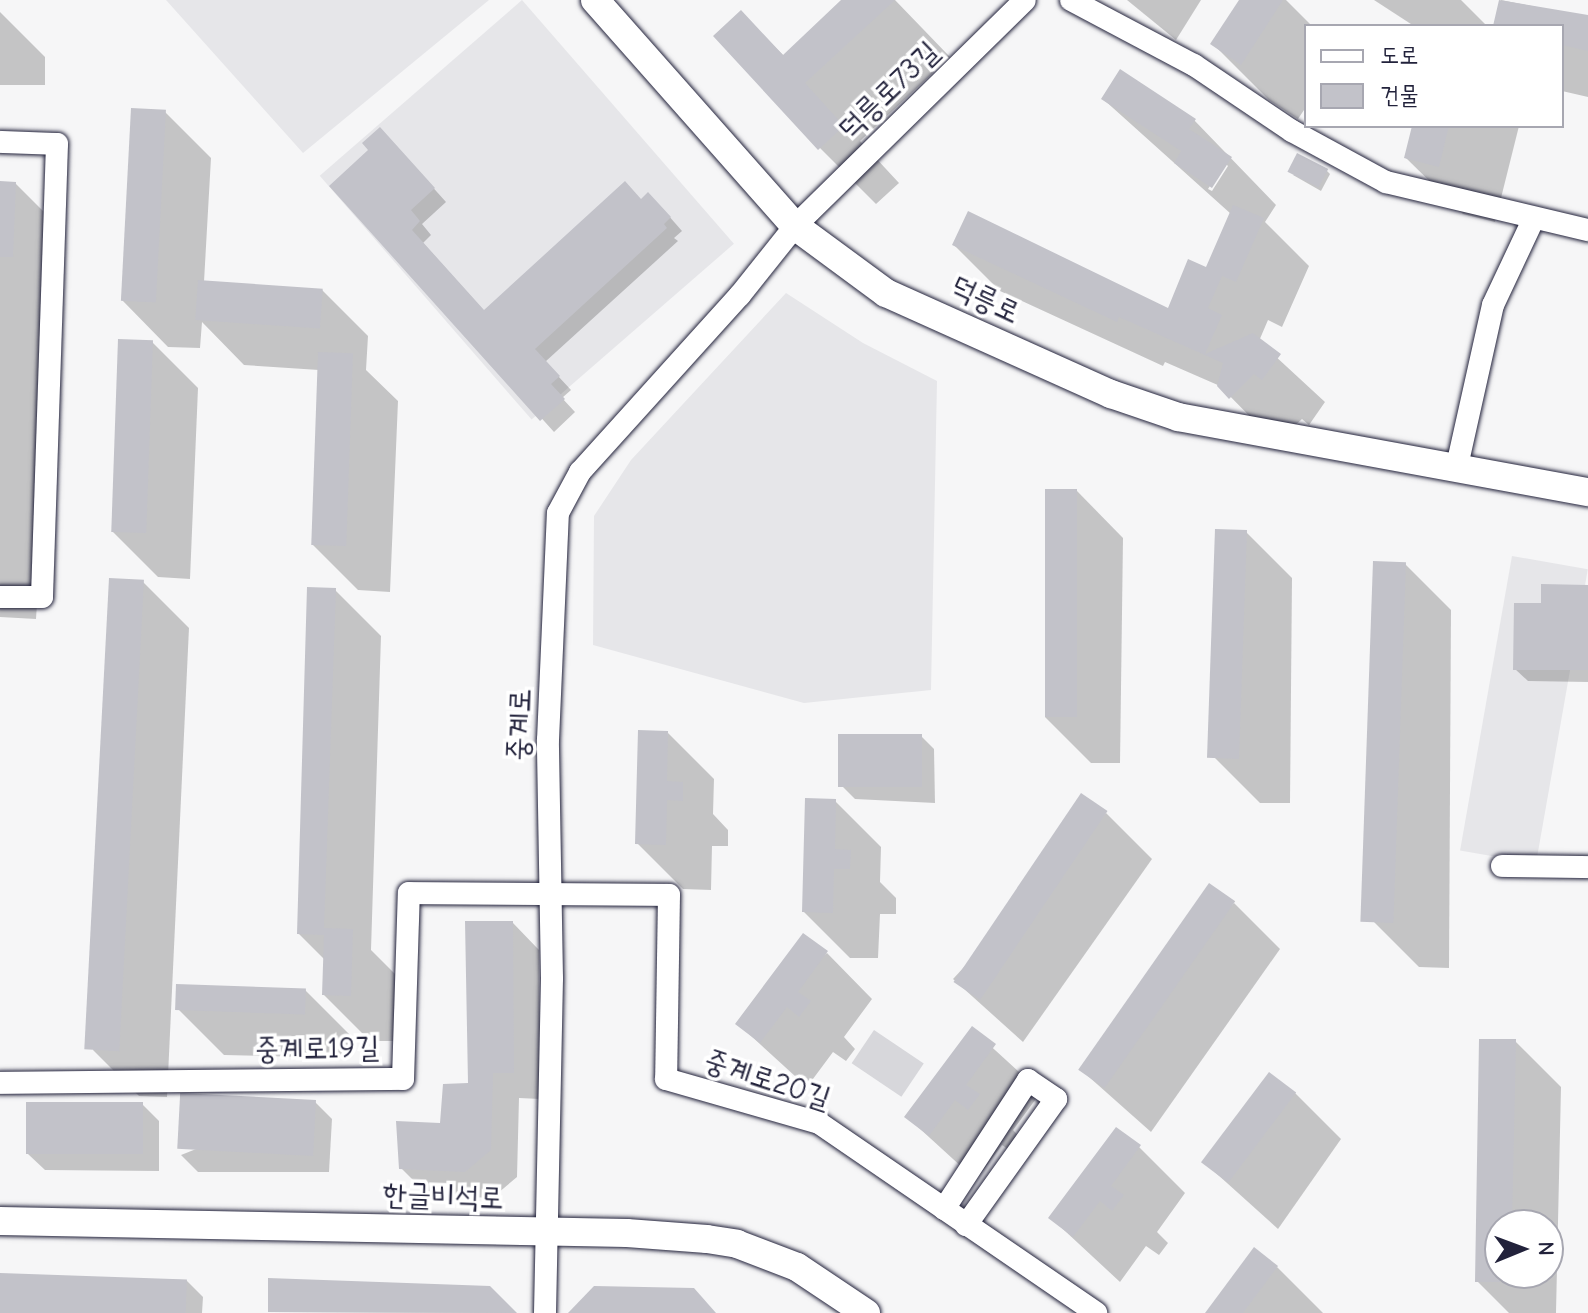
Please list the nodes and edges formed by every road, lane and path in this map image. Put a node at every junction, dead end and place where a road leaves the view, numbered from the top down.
1 (595, 0) edge
2 (1025, 0) edge
3 (1071, 0) edge
4 (0, 142) edge
5 (1534, 218) junction
6 (795, 226) junction
7 (1588, 230) edge
8 (1457, 466) junction
9 (1588, 492) edge
10 (0, 597) edge
11 (1502, 866) dead end
12 (1588, 867) edge
13 (551, 893) junction
14 (0, 1083) edge
15 (944, 1209) junction
16 (0, 1221) edge
17 (966, 1225) junction
18 (545, 1234) junction
19 (545, 1313) edge
20 (866, 1313) edge
21 (1096, 1313) edge

1 - 6 main road, 덕릉로
2 - 6 street, 덕릉로73길
3 - 5 street
4 - 10 street
5 - 7 street
5 - 8 street
6 - 8 main road, 덕릉로
6 - 13 street, 중계로
8 - 9 main road, 덕릉로
11 - 12 street
13 - 14 street, 중계로19길
13 - 15 street, 중계로20길
13 - 18 street, 중계로
15 - 17 street, 중계로20길
15 - 17 street
16 - 18 main road, 한글비석로
17 - 21 street, 중계로20길
18 - 19 street, 중계로
18 - 20 main road, 한글비석로

